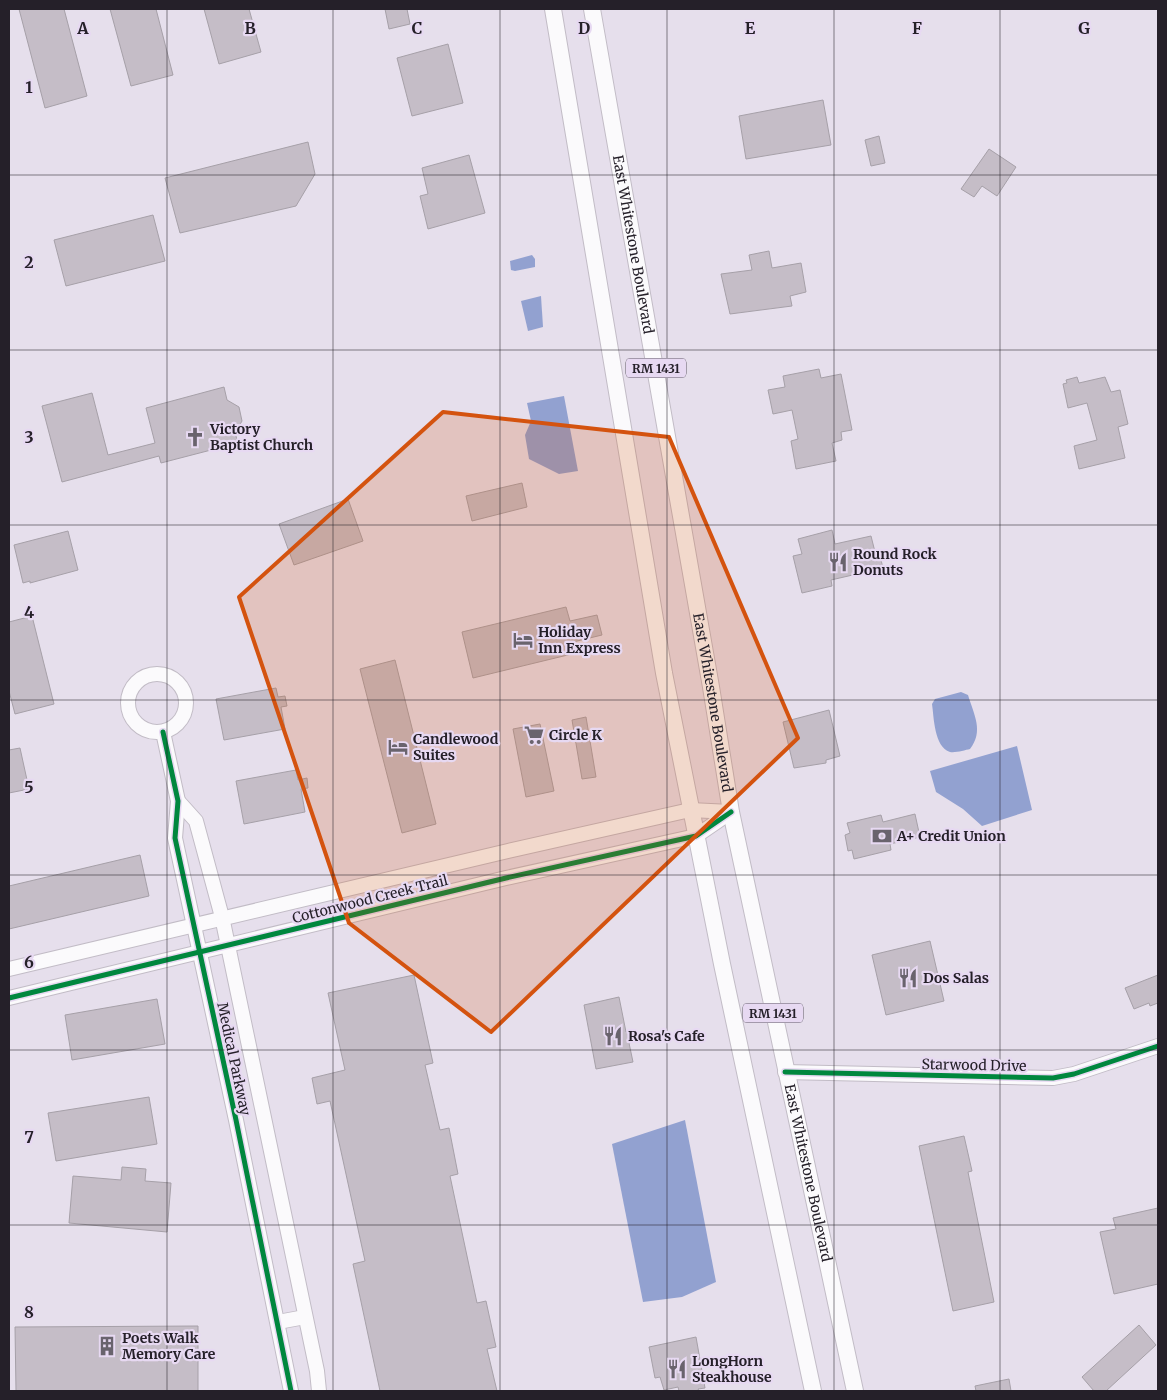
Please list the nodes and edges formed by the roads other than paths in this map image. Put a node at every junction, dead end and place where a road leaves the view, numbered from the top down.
1 (553, 9) edge
2 (592, 9) edge
3 (163, 732) junction
4 (178, 801) junction
5 (690, 810) junction
6 (731, 812) junction
7 (696, 836) junction
8 (222, 917) junction
9 (193, 924) junction
10 (228, 945) junction
11 (200, 952) junction
12 (9, 969) edge
13 (9, 998) edge
14 (1158, 1046) edge
15 (785, 1072) junction
16 (305, 1317) junction
17 (278, 1322) junction
18 (291, 1391) edge
19 (319, 1391) edge
20 (813, 1391) edge
21 (855, 1391) edge

1 - 5 main road, RM 1431
2 - 6 main road, East Whitestone Boulevard / RM 1431
3 - 3 street
3 - 4 street, Medical Parkway
4 - 8 street, Medical Parkway
4 - 9 street, Medical Parkway
5 - 6 street, Cottonwood Creek Trail
5 - 7 main road, RM 1431
5 - 8 street, Cottonwood Creek Trail
6 - 7 street, Cottonwood Creek Trail
6 - 15 main road, East Whitestone Boulevard / RM 1431
7 - 10 street, Cottonwood Creek Trail
7 - 20 main road, RM 1431
8 - 9 street, Cottonwood Creek Trail
8 - 10 street, Medical Parkway
9 - 11 street, Medical Parkway
9 - 12 street, Cottonwood Creek Trail
10 - 11 street, Cottonwood Creek Trail
10 - 16 street, Medical Parkway
11 - 13 street, Cottonwood Creek Trail
11 - 17 street, Medical Parkway
14 - 15 street, Starwood Drive
15 - 21 main road, East Whitestone Boulevard / RM 1431
16 - 17 street
16 - 19 street, Medical Parkway
17 - 18 street, Medical Parkway

